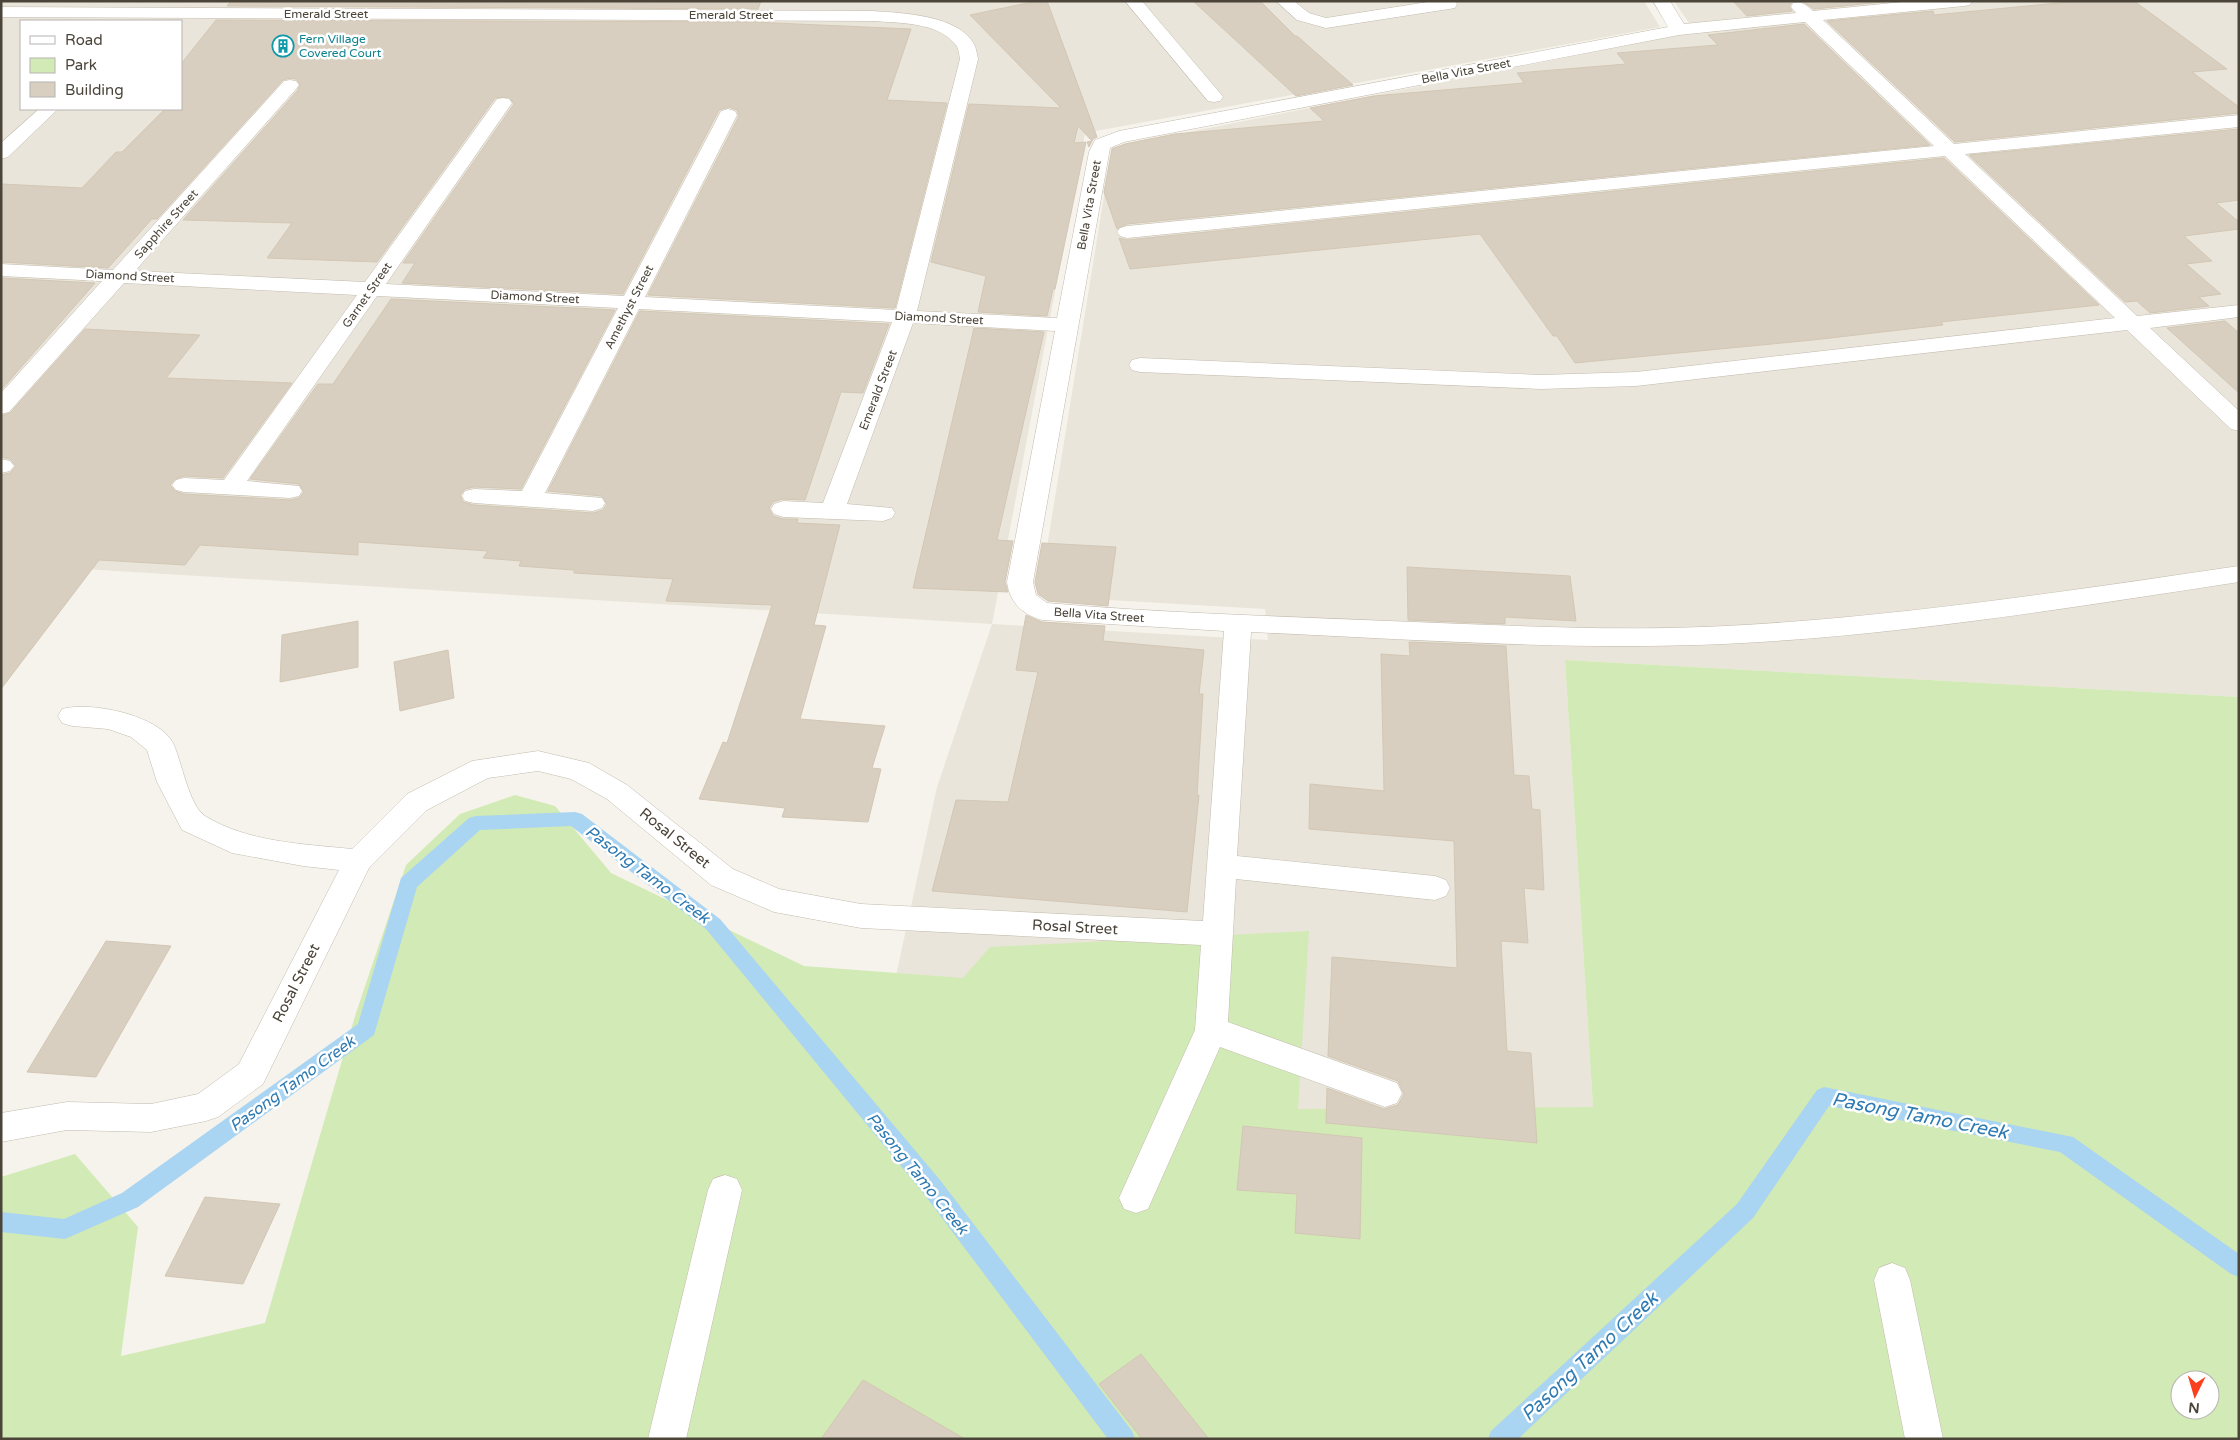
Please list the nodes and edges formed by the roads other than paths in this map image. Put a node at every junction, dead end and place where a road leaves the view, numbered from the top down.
1 (1133, 1) edge
2 (1284, 1) edge
3 (1661, 1) edge
4 (1792, 1) edge
5 (1964, 1) edge
6 (1449, 4) dead end
7 (1, 12) edge
8 (1808, 16) junction
9 (1679, 30) junction
10 (290, 85) dead end
11 (1214, 97) dead end
12 (503, 103) dead end
13 (48, 110) edge
14 (728, 115) dead end
15 (2239, 122) edge
16 (1950, 150) junction
17 (1, 153) edge
18 (1127, 232) dead end
19 (1, 270) edge
20 (119, 276) junction
21 (372, 289) junction
22 (632, 302) junction
23 (2239, 311) edge
24 (906, 316) junction
25 (2132, 323) junction
26 (1068, 325) junction
27 (1140, 365) dead end
28 (1, 407) edge
29 (2239, 424) edge
30 (184, 485) dead end
31 (231, 487) junction
32 (290, 491) dead end
33 (474, 496) dead end
34 (530, 499) junction
35 (593, 503) dead end
36 (783, 509) dead end
37 (832, 511) junction
38 (883, 513) dead end
39 (2239, 574) edge
40 (1238, 624) junction
41 (72, 716) dead end
42 (358, 862) junction
43 (1222, 866) junction
44 (1435, 888) dead end
45 (1217, 934) junction
46 (1211, 1030) junction
47 (1385, 1093) dead end
48 (1, 1128) edge
49 (725, 1190) dead end
50 (1136, 1198) dead end
51 (1892, 1280) dead end
52 (667, 1439) edge
53 (1924, 1439) edge

1 - 11 street
2 - 6 street
3 - 9 street
4 - 8 street
5 - 8 street
7 - 24 street, Emerald Street
8 - 9 street
8 - 16 street
9 - 26 street, Bella Vita Street
10 - 20 street, Sapphire Street
12 - 21 street, Garnet Street
13 - 17 street
14 - 22 street, Amethyst Street
15 - 16 street
16 - 18 street
16 - 25 street
19 - 20 street, Diamond Street
20 - 21 street, Diamond Street
20 - 28 street, Sapphire Street
21 - 22 street, Diamond Street
21 - 31 street, Garnet Street
22 - 24 street, Diamond Street
22 - 34 street, Amethyst Street
23 - 25 street
24 - 26 street, Diamond Street
24 - 37 street, Emerald Street
25 - 27 street
25 - 29 street
26 - 40 street, Bella Vita Street
30 - 31 street
31 - 32 street
33 - 34 street
34 - 35 street
36 - 37 street
37 - 38 street
39 - 40 street, Bella Vita Street
40 - 43 street
41 - 42 street
42 - 45 street, Rosal Street
42 - 48 street, Rosal Street
43 - 44 street
43 - 45 street
45 - 46 street
46 - 47 street
46 - 50 street
49 - 52 street
51 - 53 street

